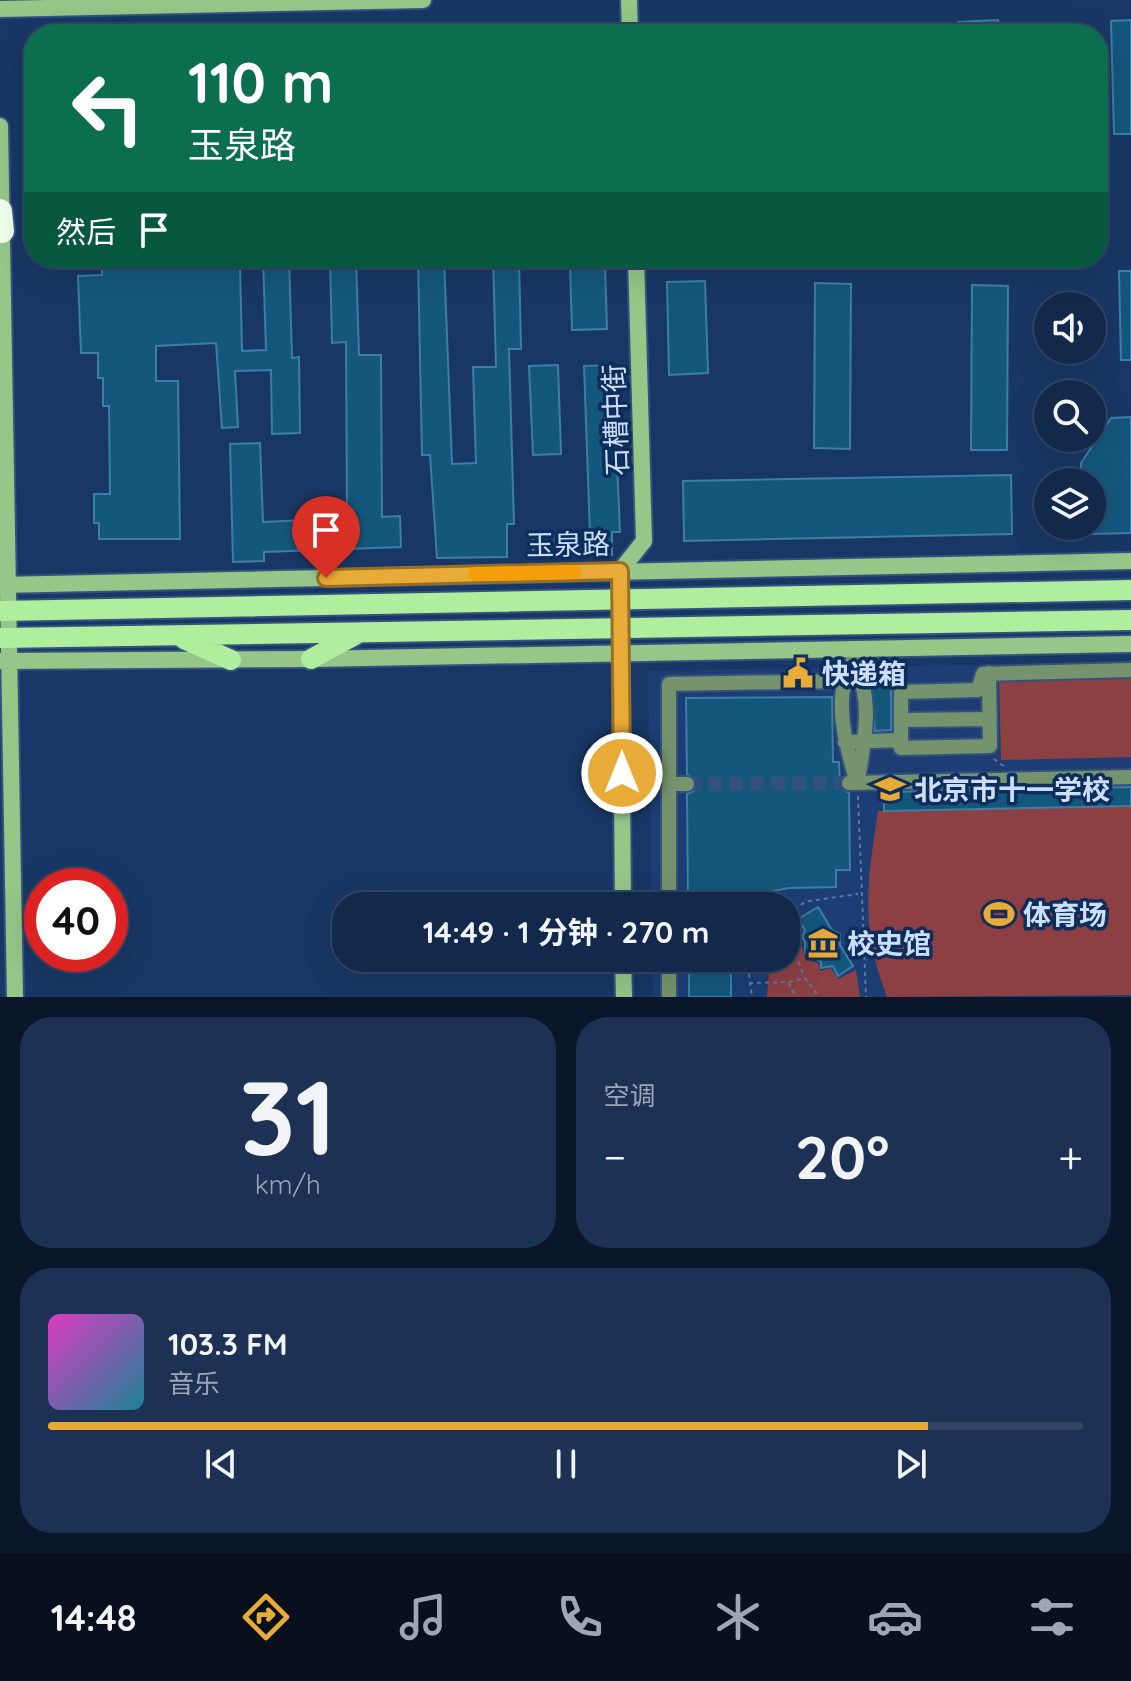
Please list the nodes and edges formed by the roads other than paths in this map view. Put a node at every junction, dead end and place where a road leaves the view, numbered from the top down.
1 (423, 0) edge
2 (629, 0) edge
3 (0, 9) edge
4 (630, 24) edge
5 (0, 126) edge
6 (1, 221) edge
7 (636, 268) edge
8 (1131, 561) edge
9 (620, 571) junction
10 (3, 585) edge
11 (1131, 590) edge
12 (621, 600) junction
13 (4, 611) edge
14 (1131, 620) edge
15 (1096, 621) junction
16 (978, 622) junction
17 (706, 626) junction
18 (621, 627) junction
19 (361, 632) junction
20 (177, 636) junction
21 (1131, 637) edge
22 (4, 638) edge
23 (1131, 644) edge
24 (925, 647) junction
25 (854, 648) junction
26 (751, 650) junction
27 (621, 651) junction
28 (311, 659) junction
29 (231, 660) junction
30 (4, 661) edge
31 (854, 666) junction
32 (1131, 670) edge
33 (989, 673) junction
34 (844, 681) junction
35 (989, 719) junction
36 (901, 720) junction
37 (901, 740) junction
38 (5, 741) edge
39 (864, 741) junction
40 (845, 742) junction
41 (1131, 777) edge
42 (853, 783) junction
43 (669, 784) junction
44 (687, 784) tunnel mouth
45 (623, 892) edge
46 (669, 892) edge
47 (623, 972) edge
48 (669, 972) edge
49 (15, 997) edge
50 (624, 997) edge
51 (669, 997) edge

1 - 3 street
2 - 4 street
5 - 6 street
6 - 10 street
7 - 9 street, 石槽中街
8 - 9 street, 玉泉路
9 - 10 street, 玉泉路
9 - 12 street
10 - 13 street
11 - 12 main road, 玉泉路
12 - 13 main road, 玉泉路
12 - 18 street
13 - 22 street
14 - 15 main road
15 - 16 main road
15 - 21 street
16 - 17 main road
16 - 24 street
17 - 18 main road
17 - 26 street
18 - 19 main road
18 - 27 street
19 - 20 main road
19 - 28 main road
20 - 22 main road
20 - 29 main road
22 - 30 street
23 - 24 street
24 - 25 street
25 - 26 street
25 - 31 street
26 - 27 street
27 - 28 street
27 - 45 street
28 - 29 street
29 - 30 street
30 - 38 street
31 - 34 street
31 - 39 street
32 - 33 street
33 - 35 street
33 - 36 street
34 - 40 street
34 - 43 street
35 - 36 street
35 - 37 street
36 - 37 street
37 - 39 street
38 - 49 street
39 - 40 street
39 - 42 street
40 - 42 street
41 - 42 street
43 - 44 street
43 - 46 street
47 - 50 street
48 - 51 street

